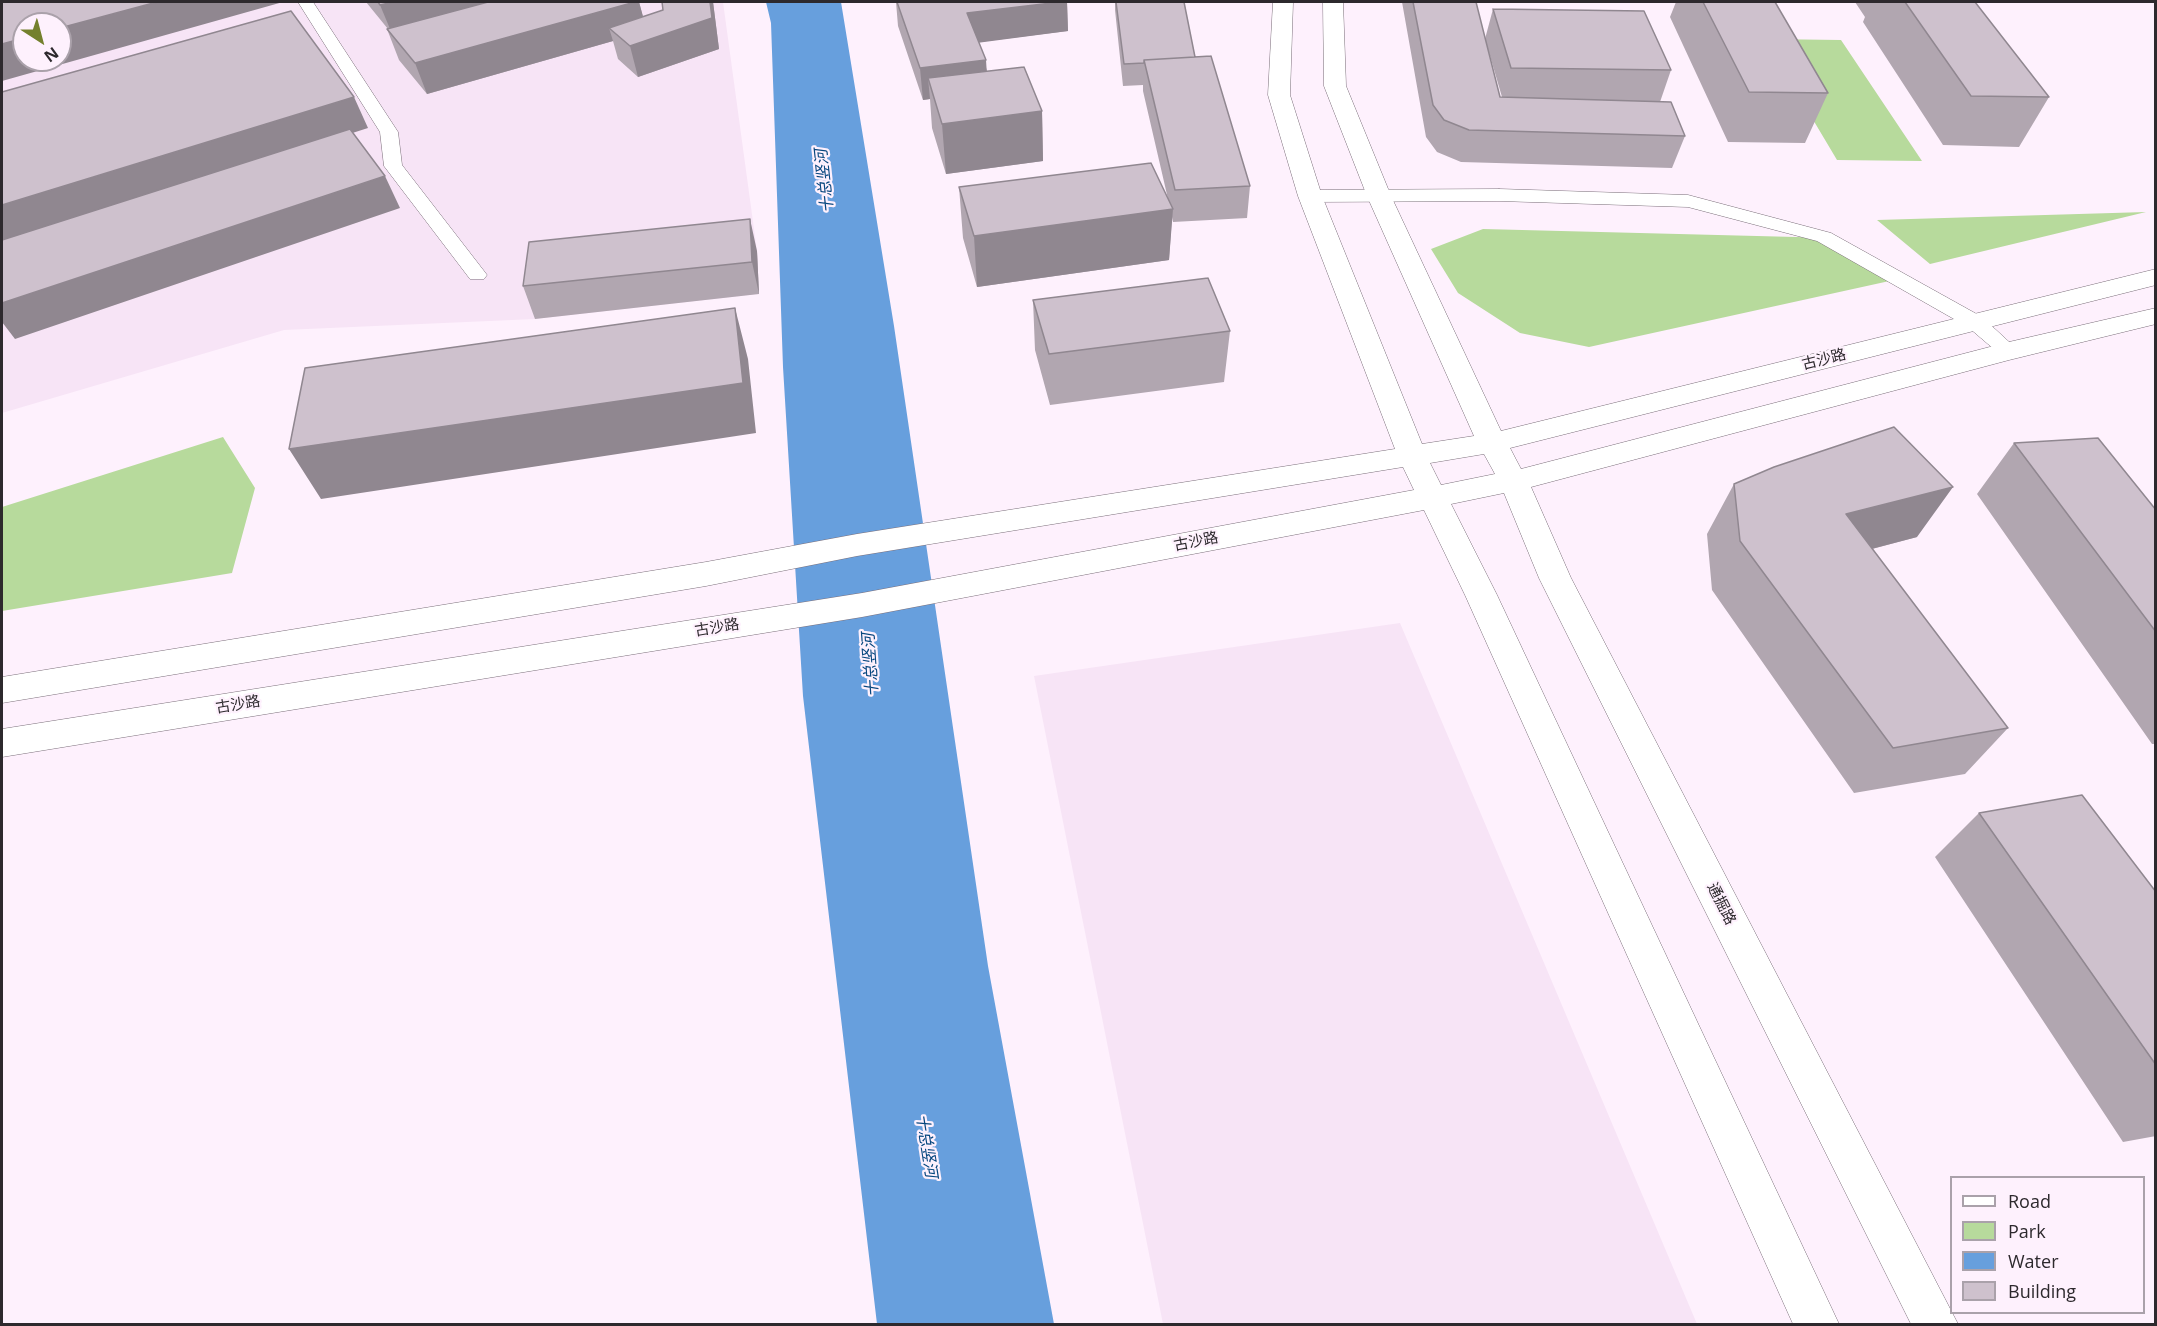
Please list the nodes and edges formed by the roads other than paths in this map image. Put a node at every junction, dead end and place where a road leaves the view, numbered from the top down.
1 (305, 2) edge
2 (1283, 2) edge
3 (1333, 2) edge
4 (1310, 196) junction
5 (1379, 196) junction
6 (477, 275) dead end
7 (2156, 277) edge
8 (2156, 316) edge
9 (1975, 322) junction
10 (2009, 351) junction
11 (1492, 444) junction
12 (1413, 458) junction
13 (1514, 481) junction
14 (1431, 498) junction
15 (2, 690) edge
16 (2, 743) edge
17 (1816, 1324) edge
18 (1935, 1324) edge

1 - 6 lane
2 - 4 main road
3 - 5 main road, 通掘路
4 - 5 lane
4 - 12 main road
5 - 9 lane
5 - 11 main road, 通掘路
7 - 9 main road, 古沙路
8 - 10 main road
9 - 10 lane
9 - 11 main road, 古沙路
10 - 13 main road
11 - 12 main road, 古沙路
11 - 13 main road, 通掘路
12 - 14 main road
12 - 15 main road
13 - 14 main road, 古沙路
13 - 18 main road, 通掘路
14 - 16 main road, 古沙路
14 - 17 main road

